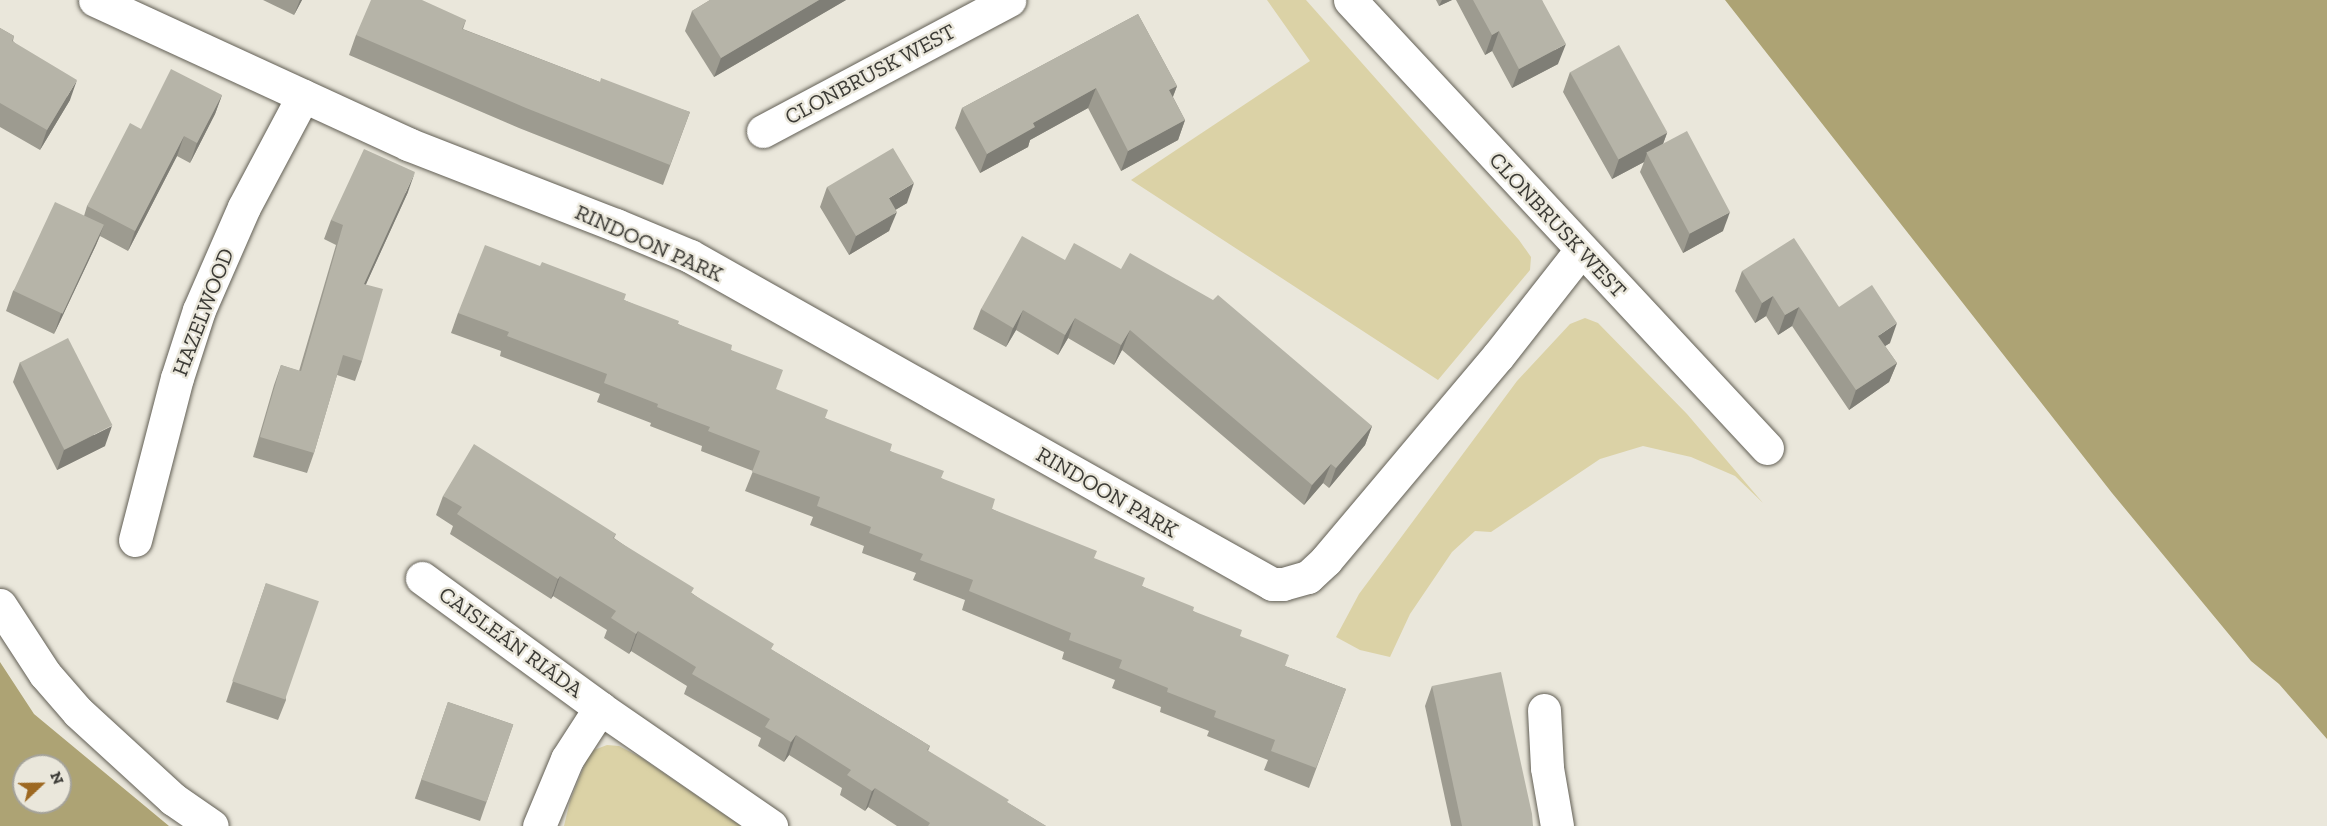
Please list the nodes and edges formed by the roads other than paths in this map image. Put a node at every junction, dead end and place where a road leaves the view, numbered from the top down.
1 (95, 0) edge
2 (1009, 0) edge
3 (1350, 0) edge
4 (303, 96) junction
5 (763, 131) dead end
6 (1581, 250) junction
7 (1767, 448) dead end
8 (135, 540) dead end
9 (422, 578) dead end
10 (0, 605) edge
11 (600, 708) junction
12 (1544, 710) dead end
13 (212, 826) edge
14 (539, 826) edge
15 (771, 826) edge
16 (1557, 826) edge

1 - 4 street
2 - 5 street, CLONBRUSK WEST
3 - 6 street, CLONBRUSK WEST
4 - 6 street, RINDOON PARK
4 - 8 street, HAZELWOOD
6 - 7 street, CLONBRUSK WEST
9 - 11 street, CAISLEÁN RIÁDA
10 - 13 street
11 - 14 street, CAISLEÁN RIÁDA
11 - 15 street, CAISLEÁN RIÁDA
12 - 16 street

